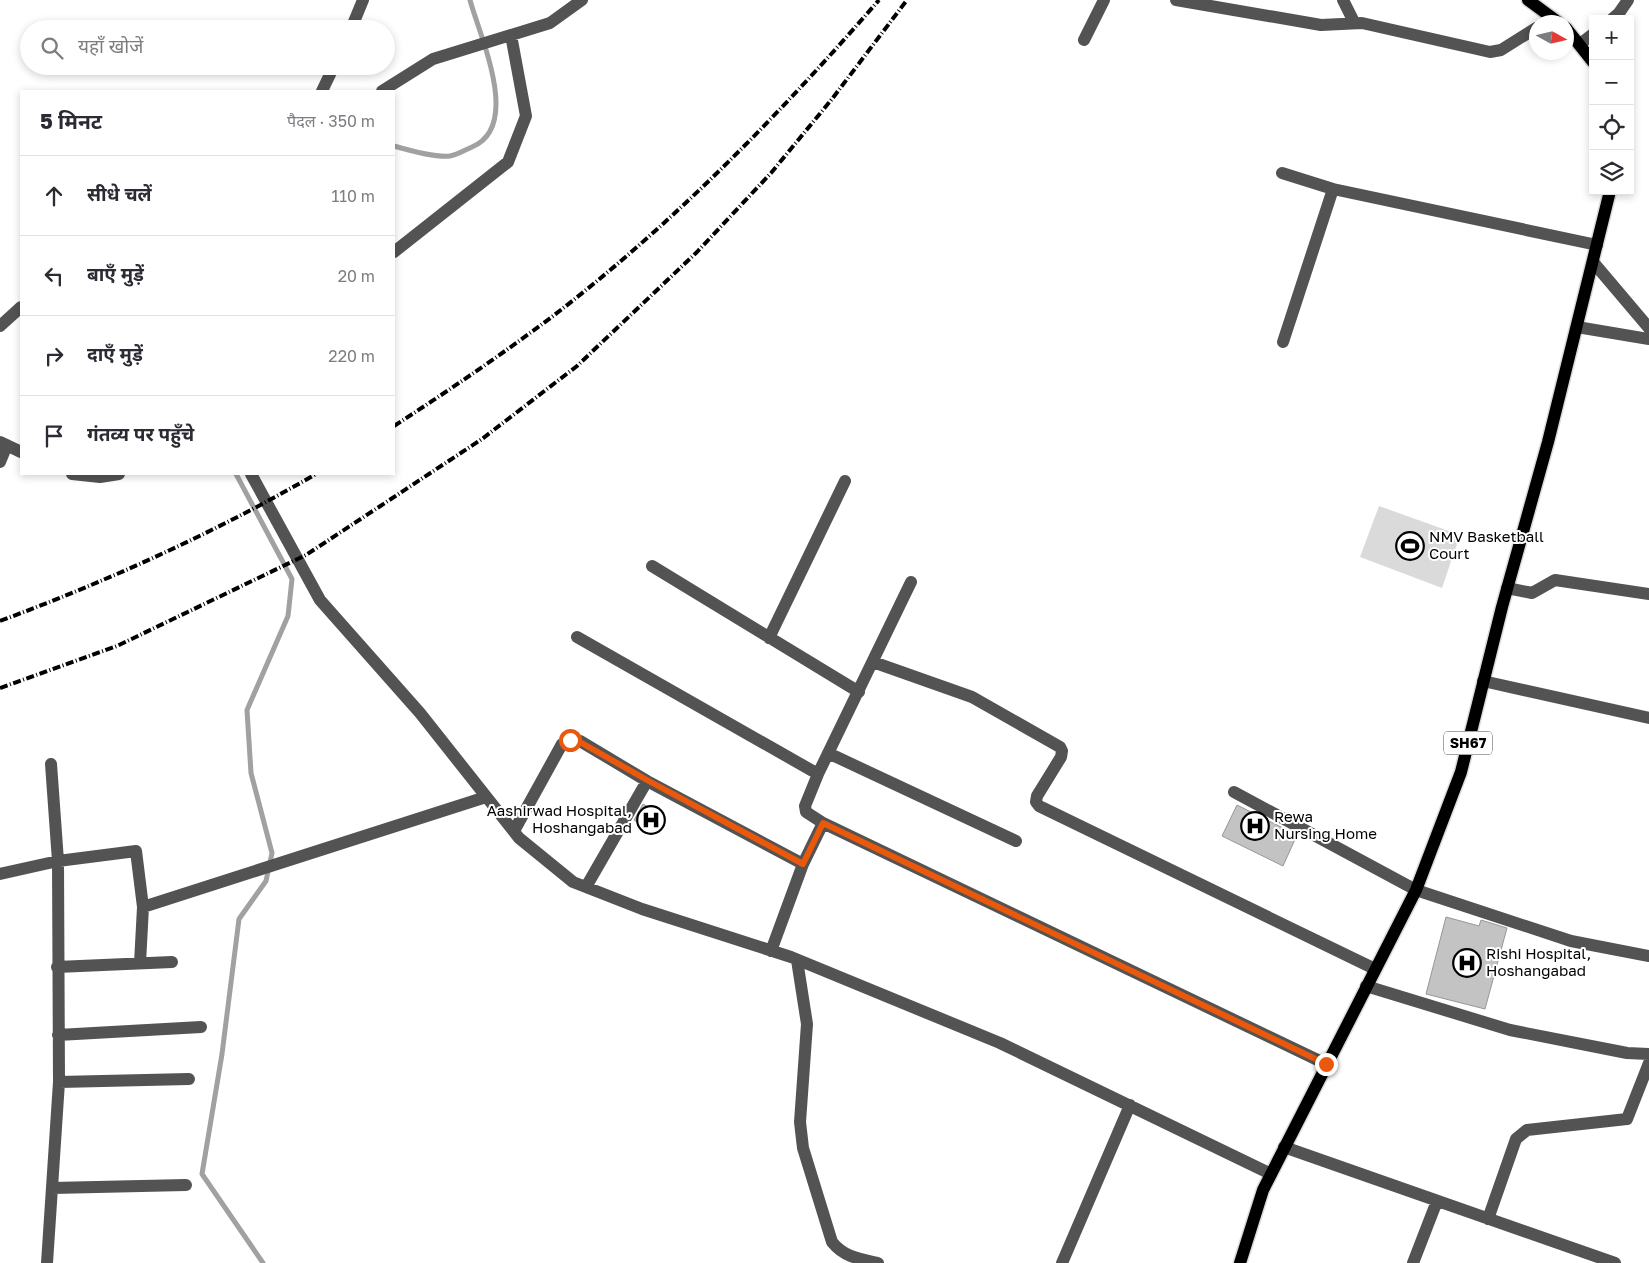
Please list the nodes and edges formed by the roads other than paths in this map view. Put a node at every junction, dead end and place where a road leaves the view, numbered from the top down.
1 (363, 0) edge
2 (582, 0) edge
3 (1104, 0) edge
4 (1176, 0) edge
5 (1343, 0) edge
6 (1528, 0) edge
7 (1628, 0) edge
8 (1545, 15) edge
9 (1618, 15) edge
10 (355, 20) edge
11 (1354, 22) junction
12 (1529, 32) edge
13 (510, 35) junction
14 (1574, 37) edge
15 (1589, 37) edge
16 (1084, 40) dead end
17 (1580, 44) junction
18 (1592, 60) edge
19 (330, 75) edge
20 (322, 90) edge
21 (384, 90) edge
22 (1282, 173) dead end
23 (1333, 189) junction
24 (1609, 195) edge
25 (1597, 245) junction
26 (395, 251) edge
27 (1593, 262) junction
28 (20, 308) edge
29 (0, 326) edge
30 (1577, 326) junction
31 (1649, 328) edge
32 (1649, 339) edge
33 (1283, 342) dead end
34 (4, 444) edge
35 (20, 452) edge
36 (0, 462) edge
37 (81, 475) edge
38 (113, 475) edge
39 (252, 475) edge
40 (845, 482) dead end
41 (652, 566) dead end
42 (911, 582) dead end
43 (1507, 588) junction
44 (1649, 594) edge
45 (577, 637) dead end
46 (769, 638) junction
47 (873, 662) junction
48 (1483, 681) junction
49 (859, 692) junction
50 (1649, 718) edge
51 (828, 753) junction
52 (52, 764) dead end
53 (818, 774) junction
54 (647, 780) junction
55 (1234, 792) dead end
56 (486, 797) junction
57 (823, 823) junction
58 (514, 832) junction
59 (1016, 841) dead end
60 (58, 861) junction
61 (803, 864) junction
62 (0, 874) edge
63 (586, 887) junction
64 (1416, 890) junction
65 (143, 907) junction
66 (770, 951) junction
67 (1649, 956) edge
68 (797, 960) junction
69 (172, 962) dead end
70 (140, 963) junction
71 (57, 967) junction
72 (1375, 969) junction
73 (1366, 986) junction
74 (201, 1027) dead end
75 (58, 1036) junction
76 (1649, 1054) edge
77 (1649, 1063) edge
78 (1326, 1064) junction
79 (189, 1079) dead end
80 (59, 1082) junction
81 (1130, 1105) junction
82 (1284, 1148) junction
83 (1271, 1174) junction
84 (186, 1185) dead end
85 (52, 1188) junction
86 (1436, 1201) junction
87 (1488, 1219) junction
88 (47, 1263) edge
89 (878, 1263) edge
90 (1062, 1263) edge
91 (1240, 1263) edge
92 (1413, 1263) edge
93 (1615, 1263) edge

1 - 10 street
2 - 13 street
3 - 16 street
4 - 11 street
5 - 11 street
6 - 8 main road
7 - 9 street
11 - 12 street
13 - 21 street
13 - 26 street
14 - 17 main road
15 - 17 street
17 - 18 main road
19 - 20 street
22 - 23 street
23 - 25 street
23 - 33 street
24 - 25 main road, SH67
25 - 27 main road, SH67
27 - 30 main road, SH67
27 - 31 street
28 - 29 street
30 - 32 street
30 - 43 main road, SH67
34 - 35 street
34 - 36 street
37 - 38 street
39 - 56 street
40 - 46 street
41 - 46 street
42 - 47 street
43 - 44 street
43 - 48 main road, SH67
45 - 53 street
46 - 49 street
47 - 49 street
47 - 72 street
48 - 50 street
48 - 64 main road, SH67
49 - 51 street
51 - 53 street
51 - 59 street
52 - 60 street
53 - 57 street
54 - 58 street
54 - 61 street
54 - 63 street
55 - 64 street
56 - 58 street
56 - 65 street
57 - 61 street
57 - 78 street
58 - 63 street
60 - 62 street
60 - 65 street
60 - 71 street
61 - 66 street
63 - 66 street
64 - 67 street
64 - 72 main road, SH67
65 - 70 street
66 - 68 street
68 - 81 street
68 - 89 street
69 - 70 street
70 - 71 street
71 - 75 street
72 - 73 main road, SH67
73 - 76 street
73 - 78 main road, SH67
74 - 75 street
75 - 80 street
77 - 87 street
78 - 82 main road, SH67
79 - 80 street
80 - 85 street
81 - 83 street
81 - 90 street
82 - 83 main road, SH67
82 - 86 street
83 - 91 main road, SH67
84 - 85 street
85 - 88 street
86 - 87 street
86 - 92 street
87 - 93 street

